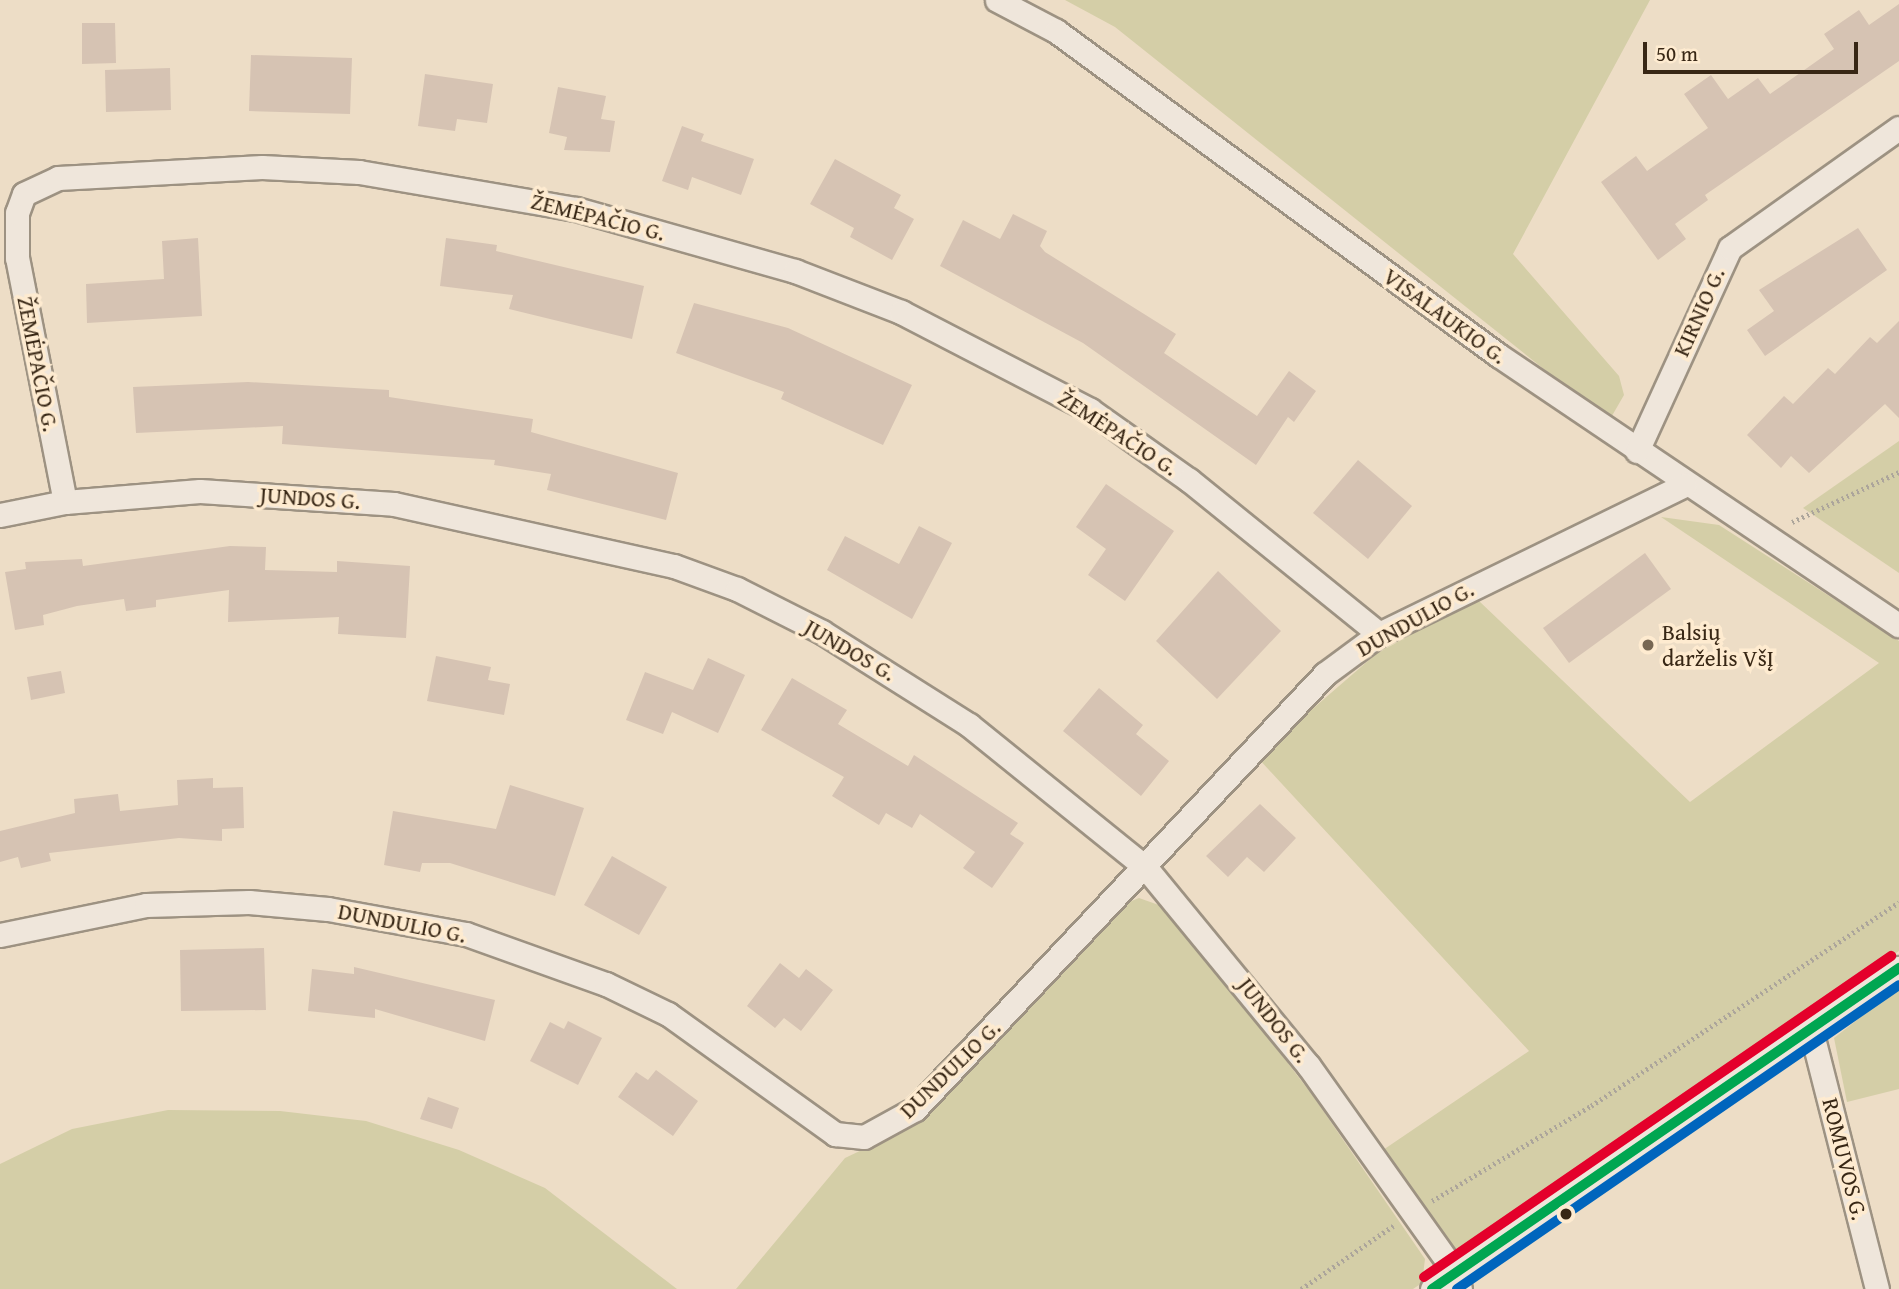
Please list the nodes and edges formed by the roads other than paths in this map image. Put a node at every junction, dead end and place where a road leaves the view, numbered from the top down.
1 (998, 0) edge
2 (1899, 128) edge
3 (1637, 451) junction
4 (1685, 485) junction
5 (65, 502) junction
6 (0, 515) edge
7 (1899, 625) edge
8 (1378, 634) junction
9 (1146, 868) junction
10 (0, 935) edge
11 (1899, 968) edge
12 (1811, 1030) junction
13 (1458, 1281) edge
14 (1432, 1289) edge
15 (1877, 1289) edge

1 - 3 street, VISALAUKIO G.
2 - 3 street, KIRNIO G.
3 - 4 street, VISALAUKIO G.
4 - 7 street, VISALAUKIO G.
4 - 8 street, DUNDULIO G.
5 - 6 street, JUNDOS G.
5 - 8 street, ŽEMĖPAČIO G.
5 - 9 street, JUNDOS G.
8 - 9 street, DUNDULIO G.
9 - 10 street, DUNDULIO G.
9 - 13 street, JUNDOS G.
11 - 12 street
12 - 13 street
12 - 15 street, ROMUVOS G.
13 - 14 street

